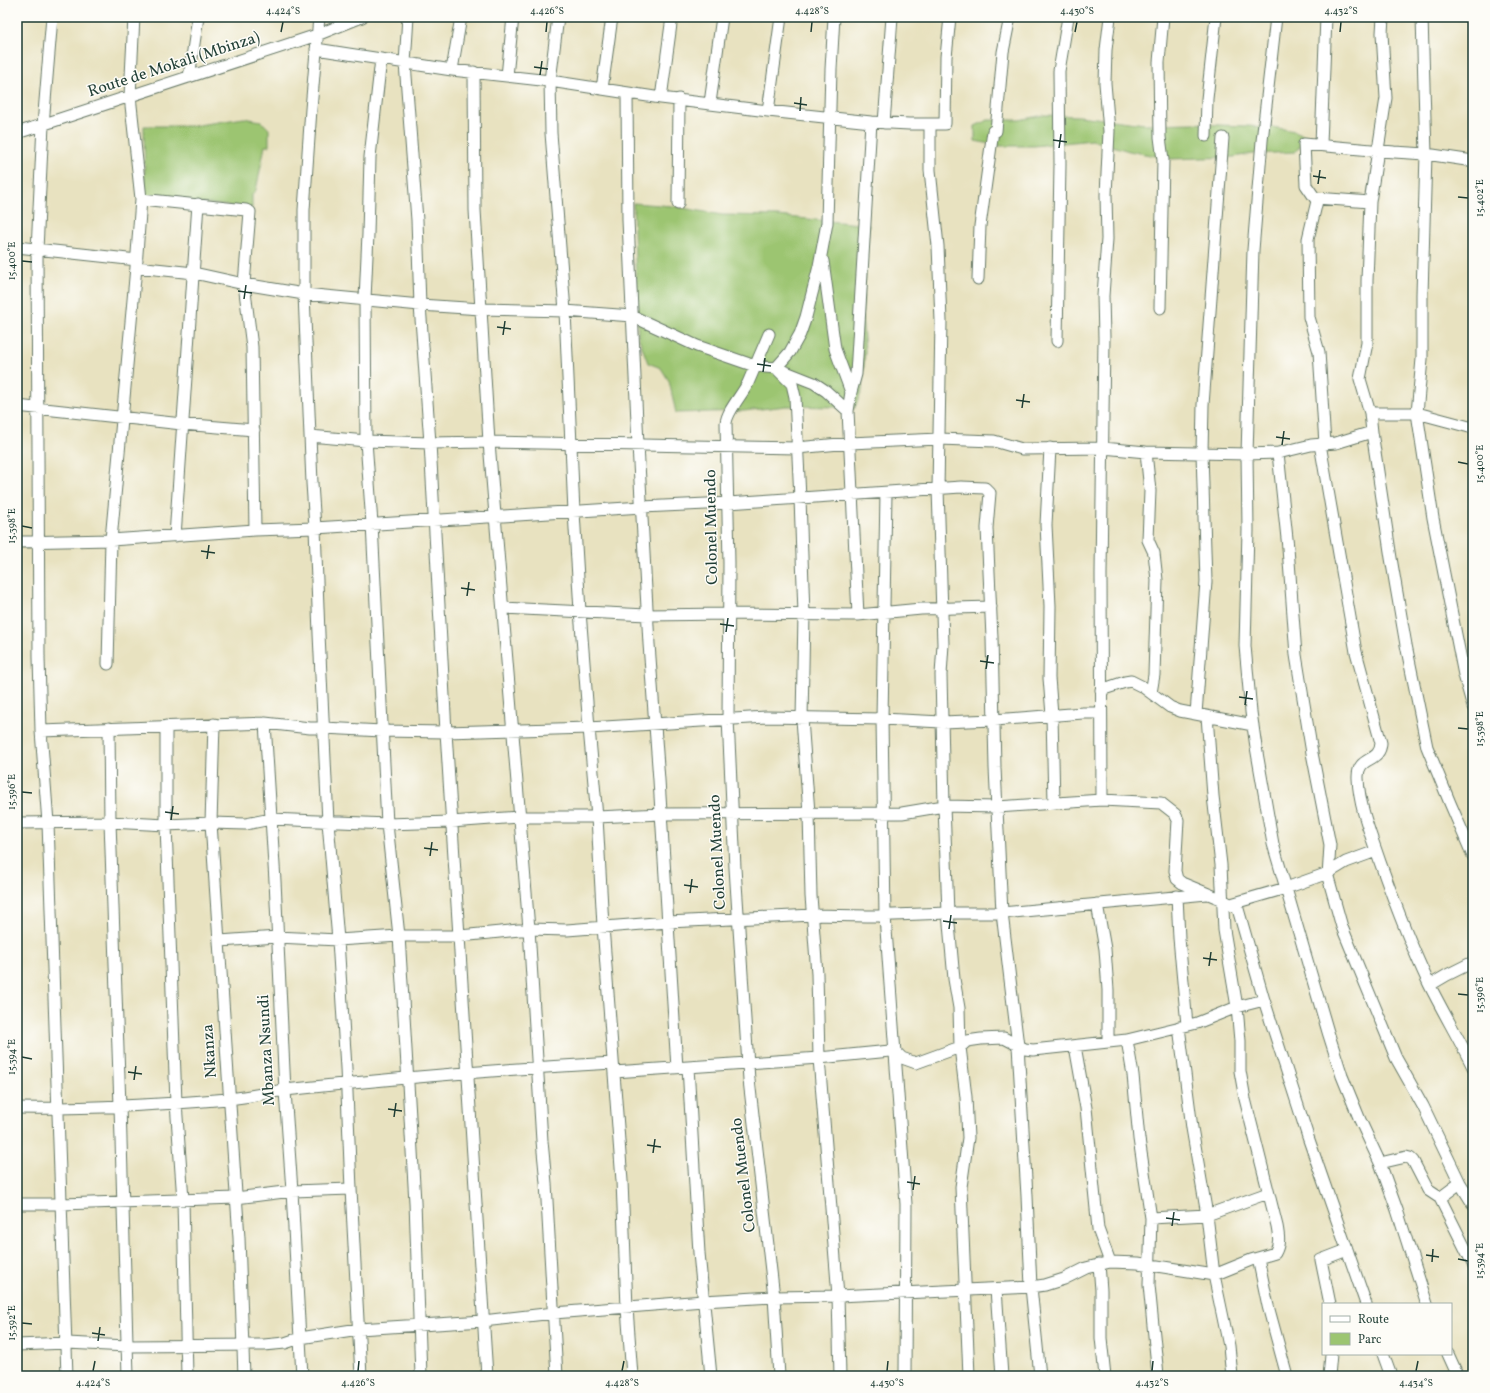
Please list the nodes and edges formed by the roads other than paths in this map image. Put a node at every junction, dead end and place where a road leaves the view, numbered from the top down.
1 (52, 17) edge
2 (134, 17) edge
3 (198, 17) edge
4 (319, 17) edge
5 (361, 17) edge
6 (408, 17) edge
7 (461, 17) edge
8 (513, 17) edge
9 (558, 17) edge
10 (612, 17) edge
11 (672, 17) edge
12 (722, 17) edge
13 (781, 17) edge
14 (834, 17) edge
15 (892, 17) edge
16 (950, 17) edge
17 (1010, 17) edge
18 (1068, 17) edge
19 (1110, 17) edge
20 (1163, 17) edge
21 (1216, 17) edge
22 (1276, 17) edge
23 (1326, 17) edge
24 (1383, 17) edge
25 (1422, 17) edge
26 (318, 35) junction
27 (316, 49) junction
28 (381, 59) junction
29 (405, 63) junction
30 (452, 70) junction
31 (474, 72) junction
32 (507, 76) junction
33 (189, 77) junction
34 (550, 81) junction
35 (602, 89) junction
36 (627, 93) junction
37 (130, 96) junction
38 (661, 98) junction
39 (679, 99) junction
40 (710, 103) junction
41 (768, 111) junction
42 (829, 118) junction
43 (871, 122) junction
44 (884, 123) junction
45 (930, 124) junction
46 (43, 125) junction
47 (17, 133) edge
48 (1206, 136) dead end
49 (1222, 138) dead end
50 (1321, 144) junction
51 (1378, 151) junction
52 (1426, 154) junction
53 (1473, 161) edge
54 (1316, 198) junction
55 (141, 199) junction
56 (1370, 202) junction
57 (198, 204) junction
58 (678, 204) dead end
59 (17, 247) edge
60 (37, 250) junction
61 (822, 250) junction
62 (137, 263) junction
63 (194, 273) junction
64 (978, 279) dead end
65 (244, 284) junction
66 (304, 294) junction
67 (365, 299) junction
68 (420, 305) junction
69 (1160, 308) dead end
70 (481, 309) junction
71 (565, 311) junction
72 (632, 316) junction
73 (769, 334) dead end
74 (1057, 341) dead end
75 (755, 366) junction
76 (776, 368) junction
77 (851, 392) junction
78 (17, 406) edge
79 (37, 408) junction
80 (848, 411) junction
81 (1370, 413) junction
82 (1417, 413) junction
83 (123, 417) junction
84 (182, 424) junction
85 (1473, 428) edge
86 (254, 430) junction
87 (1372, 432) junction
88 (310, 436) junction
89 (938, 439) junction
90 (366, 441) junction
91 (489, 442) junction
92 (430, 443) junction
93 (850, 443) junction
94 (571, 444) junction
95 (1323, 444) junction
96 (638, 445) junction
97 (726, 447) junction
98 (797, 448) junction
99 (1050, 448) junction
100 (1102, 448) junction
101 (1146, 452) junction
102 (1202, 453) junction
103 (1278, 453) junction
104 (1247, 454) junction
105 (938, 489) junction
106 (886, 493) junction
107 (853, 494) junction
108 (800, 498) junction
109 (728, 503) junction
110 (642, 507) junction
111 (574, 512) junction
112 (495, 516) junction
113 (434, 521) junction
114 (372, 524) junction
115 (315, 528) junction
116 (255, 530) junction
117 (175, 536) junction
118 (111, 540) junction
119 (17, 542) edge
120 (40, 542) junction
121 (503, 608) junction
122 (942, 608) junction
123 (991, 608) junction
124 (580, 611) junction
125 (885, 612) junction
126 (729, 614) junction
127 (804, 614) junction
128 (647, 615) junction
129 (858, 615) junction
130 (108, 664) dead end
131 (1101, 690) junction
132 (1151, 693) junction
133 (1473, 707) edge
134 (1101, 713) junction
135 (1052, 715) junction
136 (1202, 715) junction
137 (728, 719) junction
138 (802, 719) junction
139 (882, 719) junction
140 (994, 720) junction
141 (942, 722) junction
142 (264, 723) junction
143 (214, 724) junction
144 (654, 724) junction
145 (1253, 725) junction
146 (166, 726) junction
147 (109, 728) junction
148 (324, 728) junction
149 (589, 728) junction
150 (512, 730) junction
151 (41, 731) junction
152 (382, 732) junction
153 (446, 732) junction
154 (1102, 800) junction
155 (1054, 803) junction
156 (944, 806) junction
157 (997, 807) junction
158 (809, 813) junction
159 (884, 813) junction
160 (661, 814) junction
161 (732, 814) junction
162 (519, 817) junction
163 (597, 818) junction
164 (271, 819) junction
165 (110, 822) junction
166 (328, 822) junction
167 (452, 822) junction
168 (17, 823) edge
169 (48, 823) junction
170 (211, 823) junction
171 (386, 824) junction
172 (166, 825) junction
173 (1376, 851) junction
174 (1473, 856) edge
175 (1328, 873) junction
176 (1286, 888) junction
177 (1208, 894) junction
178 (1178, 896) junction
179 (1227, 902) junction
180 (1097, 904) junction
181 (948, 913) junction
182 (1002, 913) junction
183 (813, 915) junction
184 (886, 916) junction
185 (738, 919) junction
186 (668, 922) junction
187 (603, 926) junction
188 (529, 929) junction
189 (277, 936) junction
190 (399, 936) junction
191 (460, 936) junction
192 (338, 940) junction
193 (220, 941) junction
194 (1473, 962) edge
195 (1430, 985) junction
196 (1264, 1000) junction
197 (1237, 1007) junction
198 (1183, 1026) junction
199 (1127, 1040) junction
200 (1108, 1042) junction
201 (1018, 1046) junction
202 (1075, 1046) junction
203 (960, 1047) junction
204 (895, 1051) junction
205 (820, 1058) junction
206 (748, 1063) junction
207 (538, 1067) junction
208 (682, 1067) junction
209 (1473, 1067) edge
210 (614, 1068) junction
211 (468, 1072) junction
212 (407, 1078) junction
213 (346, 1084) junction
214 (285, 1090) junction
215 (230, 1098) junction
216 (176, 1103) junction
217 (120, 1106) junction
218 (17, 1108) edge
219 (57, 1109) junction
220 (1380, 1163) junction
221 (1460, 1183) junction
222 (351, 1189) junction
223 (292, 1190) junction
224 (1268, 1193) junction
225 (236, 1198) junction
226 (1440, 1198) junction
227 (183, 1200) junction
228 (123, 1201) junction
229 (17, 1204) edge
230 (62, 1204) junction
231 (1473, 1204) edge
232 (1207, 1215) junction
233 (1151, 1218) junction
234 (1347, 1250) junction
235 (1258, 1258) junction
236 (1105, 1263) junction
237 (1473, 1264) edge
238 (1150, 1265) junction
239 (1214, 1275) junction
240 (1031, 1287) junction
241 (996, 1289) junction
242 (965, 1290) junction
243 (905, 1292) junction
244 (838, 1296) junction
245 (774, 1297) junction
246 (703, 1301) junction
247 (1330, 1303) edge
248 (1366, 1303) edge
249 (1427, 1303) edge
250 (627, 1308) junction
251 (554, 1313) junction
252 (483, 1321) junction
253 (418, 1325) junction
254 (359, 1329) junction
255 (300, 1338) junction
256 (67, 1343) junction
257 (17, 1345) edge
258 (242, 1345) junction
259 (127, 1346) junction
260 (186, 1346) junction
261 (1331, 1355) edge
262 (1383, 1355) edge
263 (1448, 1355) edge
264 (68, 1376) edge
265 (128, 1376) edge
266 (187, 1376) edge
267 (244, 1376) edge
268 (302, 1376) edge
269 (361, 1376) edge
270 (421, 1376) edge
271 (487, 1376) edge
272 (557, 1376) edge
273 (632, 1376) edge
274 (711, 1376) edge
275 (779, 1376) edge
276 (840, 1376) edge
277 (905, 1376) edge
278 (968, 1376) edge
279 (1002, 1376) edge
280 (1040, 1376) edge
281 (1105, 1376) edge
282 (1158, 1376) edge
283 (1232, 1376) edge
284 (1287, 1376) edge
285 (1329, 1376) edge
286 (1391, 1376) edge
287 (1458, 1376) edge

1 - 46 street
2 - 37 street
3 - 33 street
4 - 26 street
5 - 26 street, Route de Mokali (Mbinza)
6 - 29 street
7 - 30 street
8 - 32 street
9 - 34 street
10 - 35 street
11 - 38 street
12 - 40 street
13 - 41 street
14 - 42 street
15 - 44 street
16 - 45 street
17 - 64 street
18 - 74 street
19 - 100 street
20 - 69 street
21 - 48 street
22 - 104 street
23 - 50 street
24 - 51 street
25 - 52 street
26 - 27 street
26 - 33 street, Route de Mokali (Mbinza)
27 - 28 street
27 - 66 street
28 - 29 street
28 - 67 street
29 - 30 street
29 - 68 street
30 - 31 street
31 - 32 street
31 - 70 street
32 - 34 street
33 - 37 street, Route de Mokali (Mbinza)
34 - 35 street
34 - 71 street
35 - 36 street
36 - 38 street
36 - 72 street
37 - 46 street, Route de Mokali (Mbinza)
37 - 55 street
38 - 39 street
39 - 40 street
39 - 58 street
40 - 41 street
41 - 42 street
42 - 43 street
42 - 61 street
43 - 44 street
43 - 77 street
44 - 45 street
45 - 89 street
46 - 47 street, Route de Mokali (Mbinza)
46 - 60 street
49 - 102 street
50 - 51 street
50 - 54 street
51 - 52 street
51 - 56 street
52 - 53 street
52 - 82 street
54 - 56 street
54 - 95 street
55 - 57 street
55 - 62 street
56 - 81 street
57 - 63 street
57 - 65 street
59 - 60 street
60 - 62 street
60 - 79 street
61 - 76 street
61 - 77 street
62 - 63 street
62 - 83 street
63 - 65 street
63 - 84 street
65 - 66 street
65 - 86 street
66 - 67 street
66 - 88 street
67 - 68 street
67 - 90 street
68 - 70 street
68 - 92 street
70 - 71 street
70 - 91 street
71 - 72 street
71 - 94 street
72 - 75 street
72 - 96 street
73 - 75 street, Colonel Muendo
75 - 76 street
75 - 97 street, Colonel Muendo
76 - 80 street
76 - 98 street
77 - 80 street
78 - 79 street
79 - 83 street
79 - 120 street
80 - 93 street
81 - 82 street
81 - 87 street
82 - 85 street
82 - 133 street
83 - 84 street
83 - 118 street
84 - 86 street
84 - 117 street
86 - 116 street
87 - 95 street
87 - 174 street
88 - 90 street
88 - 115 street
89 - 93 street
89 - 99 street
89 - 105 street
90 - 92 street
90 - 114 street
91 - 92 street
91 - 94 street
91 - 112 street
92 - 113 street
93 - 98 street
93 - 107 street
94 - 96 street
94 - 111 street
95 - 103 street
95 - 173 street
96 - 97 street
96 - 110 street
97 - 98 street
97 - 109 street, Colonel Muendo
98 - 108 street
99 - 100 street
99 - 135 street
100 - 101 street
100 - 131 street
101 - 102 street
101 - 132 street
102 - 104 street
102 - 136 street
103 - 104 street
103 - 175 street
104 - 145 street
105 - 106 street
105 - 122 street
105 - 123 street
106 - 107 street
106 - 125 street
107 - 108 street
107 - 129 street
108 - 109 street
108 - 127 street
109 - 110 street
109 - 126 street, Colonel Muendo
110 - 111 street
110 - 128 street
111 - 112 street
111 - 124 street
112 - 113 street
112 - 121 street
113 - 114 street
113 - 153 street
114 - 115 street
114 - 152 street
115 - 116 street
115 - 148 street
116 - 117 street
117 - 118 street
118 - 120 street
118 - 130 street
119 - 120 street
120 - 151 street
121 - 124 street
121 - 150 street
122 - 123 street
122 - 125 street
122 - 141 street
123 - 140 street
124 - 128 street
124 - 149 street
125 - 129 street
125 - 139 street
126 - 127 street
126 - 128 street
126 - 137 street, Colonel Muendo
127 - 129 street
127 - 138 street
128 - 144 street
131 - 132 street
131 - 134 street
132 - 136 street
134 - 135 street
134 - 154 street
135 - 140 street
135 - 155 street
136 - 145 street
136 - 179 street
137 - 138 street
137 - 144 street
137 - 161 street, Colonel Muendo
138 - 139 street
138 - 158 street
139 - 141 street
139 - 159 street
140 - 141 street
140 - 157 street
141 - 156 street
142 - 143 street
142 - 148 street
142 - 164 street, Mbanza Nsundi
143 - 146 street
143 - 170 street, Nkanza
144 - 149 street
144 - 160 street
145 - 176 street
146 - 147 street
146 - 172 street
147 - 151 street
147 - 165 street
148 - 152 street
148 - 166 street
149 - 150 street
149 - 163 street
150 - 153 street
150 - 162 street
151 - 169 street
152 - 153 street
152 - 171 street
153 - 167 street
154 - 155 street
154 - 177 street
155 - 157 street
156 - 157 street
156 - 159 street
156 - 181 street
157 - 182 street
158 - 159 street
158 - 161 street
158 - 183 street
159 - 184 street
160 - 161 street
160 - 163 street
160 - 186 street
161 - 185 street, Colonel Muendo
162 - 163 street
162 - 167 street
162 - 188 street
163 - 187 street
164 - 166 street
164 - 170 street
164 - 189 street, Mbanza Nsundi
165 - 169 street
165 - 172 street
165 - 217 street
166 - 171 street
166 - 192 street
167 - 171 street
167 - 191 street
168 - 169 street
169 - 219 street
170 - 172 street
170 - 193 street, Nkanza
171 - 190 street
172 - 216 street
173 - 175 street
173 - 195 street
175 - 176 street
175 - 221 street
176 - 179 street
176 - 220 street
177 - 178 street
177 - 179 street
178 - 180 street
178 - 198 street
179 - 196 street
179 - 197 street
180 - 182 street
180 - 200 street
181 - 182 street
181 - 184 street
181 - 203 street
182 - 201 street
183 - 184 street
183 - 185 street
183 - 205 street
184 - 204 street
185 - 186 street
185 - 206 street, Colonel Muendo
186 - 187 street
186 - 208 street
187 - 188 street
187 - 210 street
188 - 191 street
188 - 207 street
189 - 192 street
189 - 193 street
189 - 214 street, Mbanza Nsundi
190 - 191 street
190 - 192 street
190 - 212 street
191 - 211 street
192 - 213 street
193 - 215 street, Nkanza
194 - 195 street
195 - 209 street
196 - 197 street
196 - 234 street
197 - 198 street
197 - 224 street
198 - 199 street
198 - 232 street
199 - 200 street
199 - 233 street
200 - 202 street
201 - 202 street
201 - 203 street
201 - 240 street
202 - 236 street
203 - 204 street
203 - 242 street
204 - 205 street
204 - 243 street
205 - 206 street
205 - 244 street
206 - 208 street
206 - 245 street, Colonel Muendo
207 - 210 street
207 - 211 street
207 - 251 street
208 - 210 street
208 - 246 street
210 - 250 street
211 - 212 street
211 - 252 street
212 - 213 street
212 - 253 street
213 - 214 street
213 - 222 street
214 - 215 street
214 - 223 street, Mbanza Nsundi
215 - 216 street
215 - 225 street, Nkanza
216 - 217 street
216 - 227 street
217 - 219 street
217 - 228 street
218 - 219 street
219 - 230 street
220 - 226 street
220 - 249 street
221 - 226 street
221 - 231 street
222 - 223 street
222 - 254 street
223 - 225 street
223 - 255 street, Mbanza Nsundi
224 - 232 street
224 - 235 street
225 - 227 street
225 - 258 street, Nkanza
226 - 237 street
227 - 228 street
227 - 260 street
228 - 230 street
228 - 259 street
229 - 230 street
230 - 256 street
232 - 233 street
232 - 239 street
233 - 238 street
234 - 247 street
234 - 248 street
235 - 239 street
235 - 284 street
236 - 238 street
236 - 240 street
236 - 281 street
238 - 239 street
238 - 282 street
239 - 283 street
240 - 241 street
240 - 280 street
241 - 242 street
241 - 279 street
242 - 243 street
242 - 278 street
243 - 244 street
243 - 277 street
244 - 245 street
244 - 276 street
245 - 246 street
245 - 275 street, Colonel Muendo
246 - 250 street
246 - 274 street
250 - 251 street
250 - 273 street
251 - 252 street
251 - 272 street
252 - 253 street
252 - 271 street
253 - 254 street
253 - 270 street
254 - 255 street
254 - 269 street
255 - 258 street
255 - 268 street, Mbanza Nsundi
256 - 257 street
256 - 259 street
256 - 264 street
258 - 260 street
258 - 267 street, Nkanza
259 - 260 street
259 - 265 street
260 - 266 street
261 - 285 street
262 - 286 street
263 - 287 street

